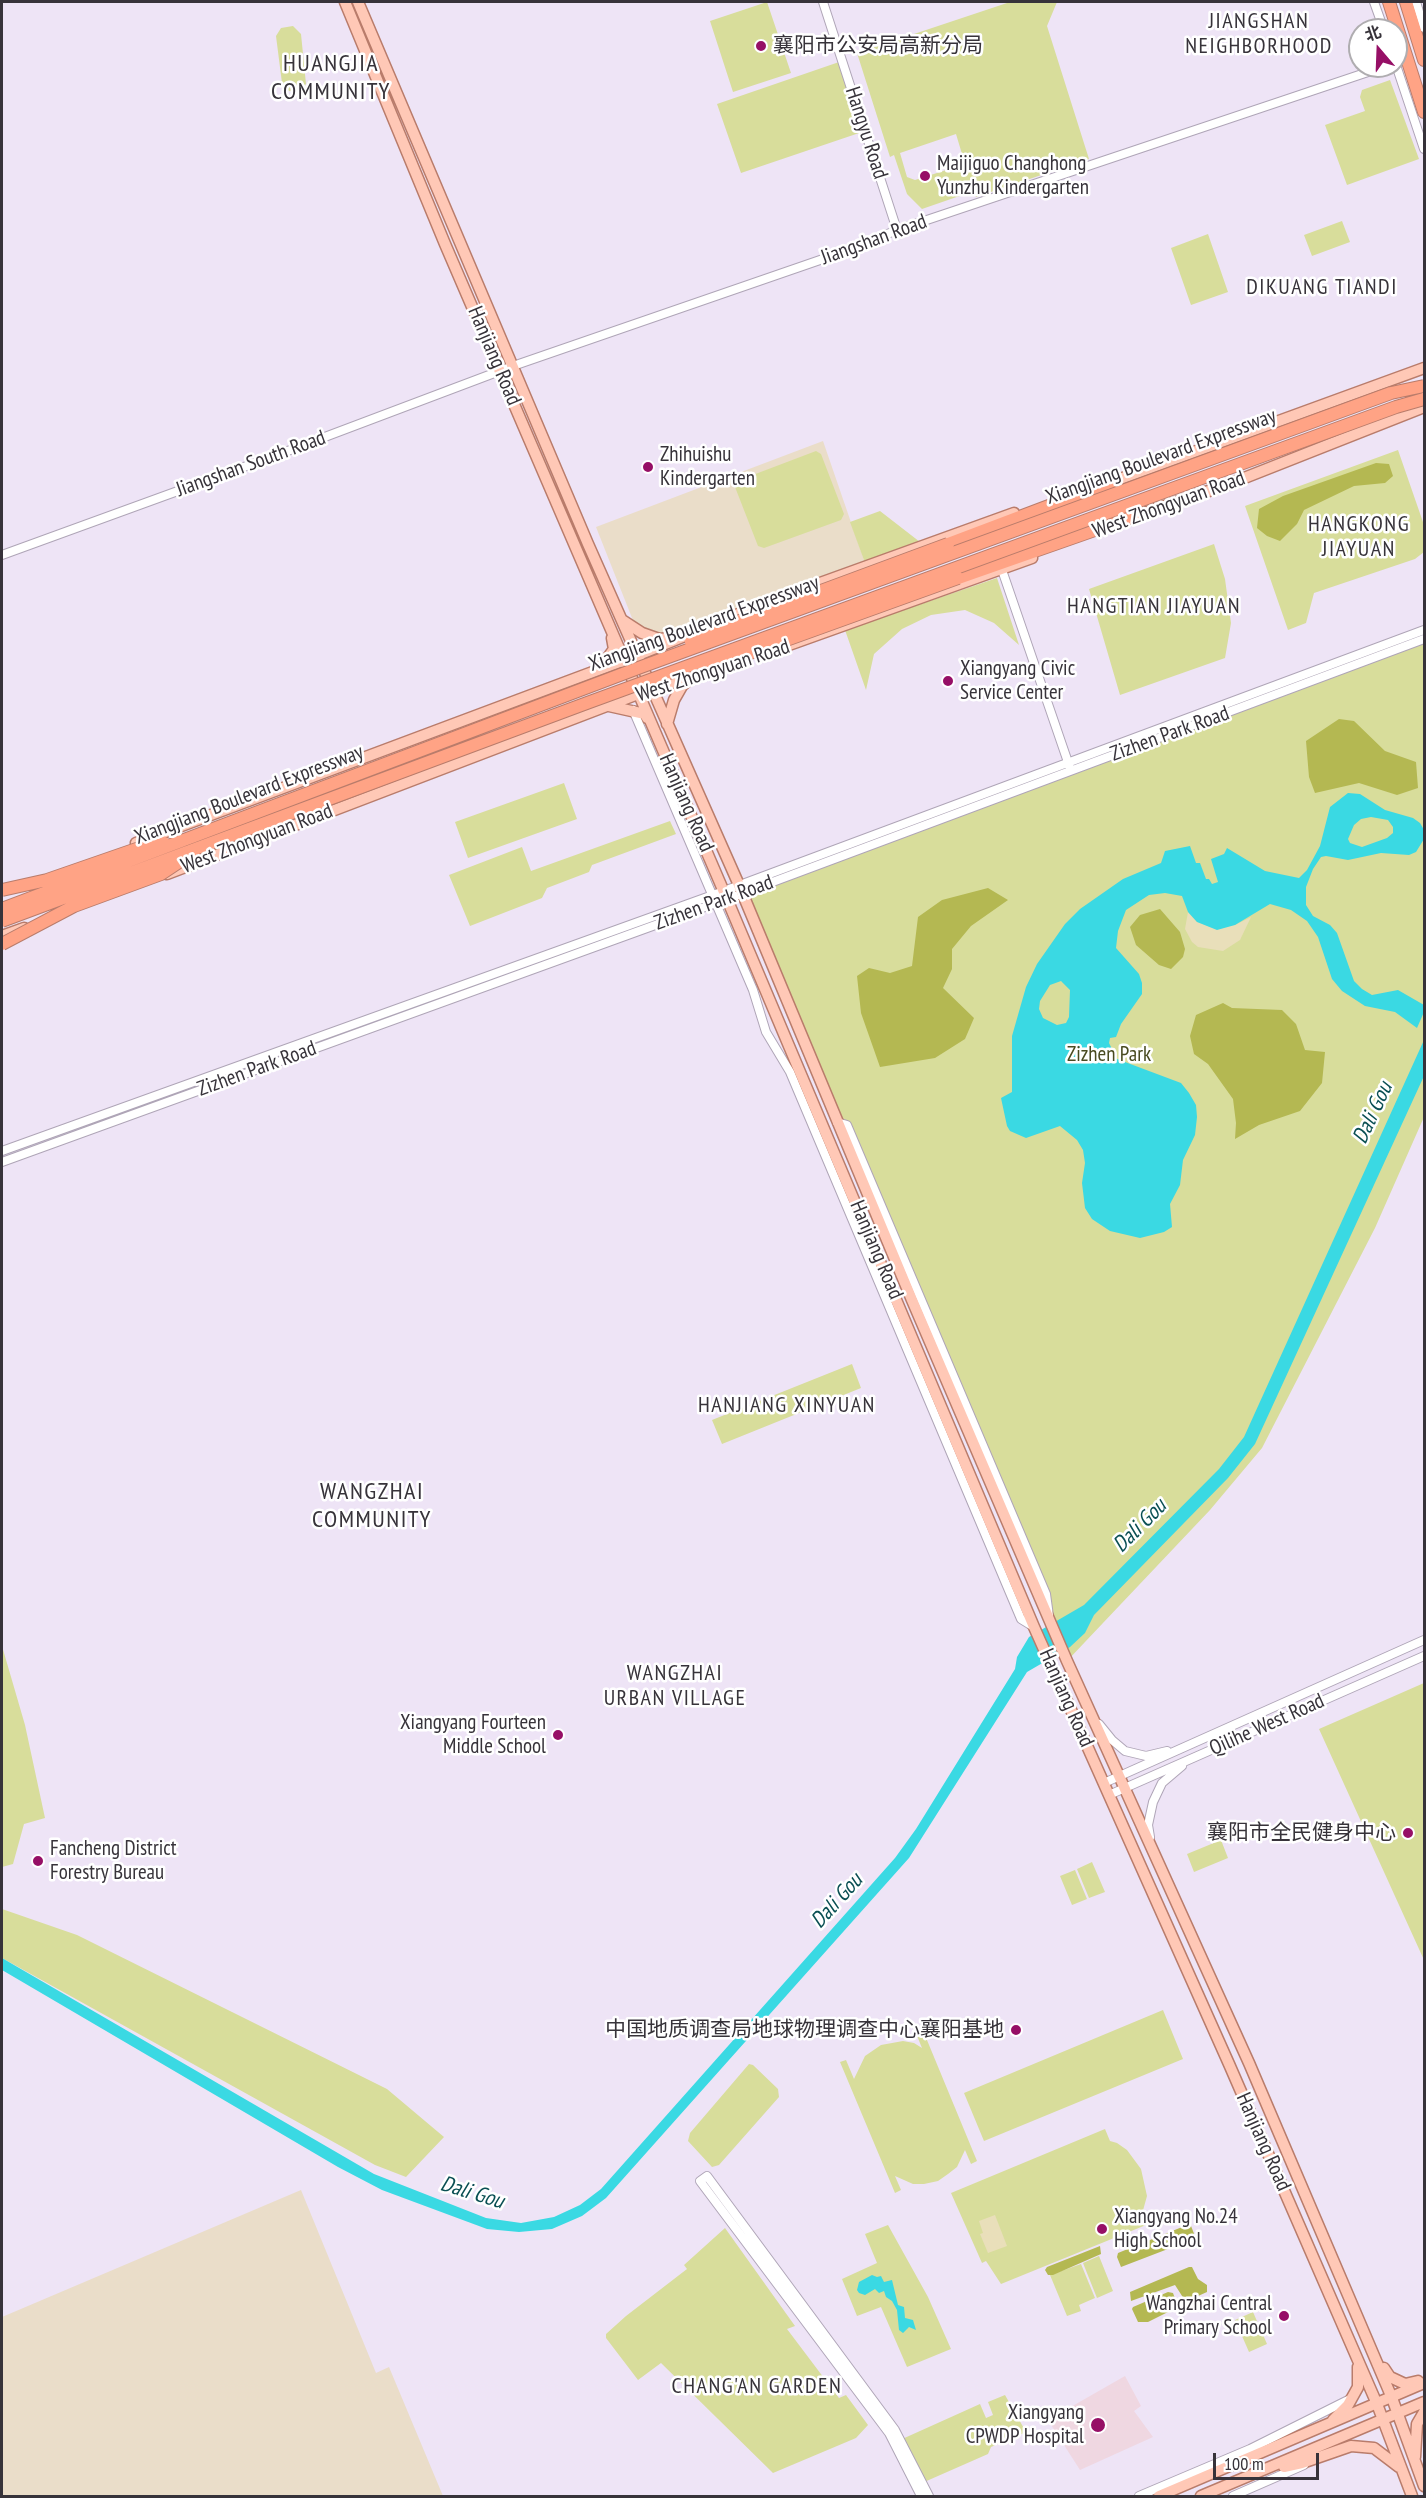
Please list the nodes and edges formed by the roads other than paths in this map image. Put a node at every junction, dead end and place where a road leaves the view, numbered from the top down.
1 (345, 2) edge
2 (358, 2) edge
3 (823, 2) edge
4 (1374, 2) edge
5 (1389, 2) edge
6 (1406, 2) edge
7 (1416, 2) edge
8 (1380, 18) edge
9 (1392, 18) edge
10 (1425, 28) edge
11 (1424, 53) edge
12 (1408, 58) edge
13 (1408, 75) edge
14 (1350, 78) edge
15 (1406, 78) edge
16 (1425, 111) edge
17 (1425, 149) edge
18 (897, 230) junction
19 (513, 366) junction
20 (1425, 368) edge
21 (500, 371) junction
22 (1425, 386) edge
23 (1425, 399) edge
24 (1425, 407) edge
25 (1113, 482) junction
26 (1129, 518) junction
27 (2, 555) edge
28 (1002, 570) junction
29 (622, 620) junction
30 (610, 626) junction
31 (1425, 630) edge
32 (680, 638) junction
33 (1425, 639) edge
34 (638, 655) junction
35 (625, 660) junction
36 (598, 670) junction
37 (694, 676) junction
38 (652, 689) junction
39 (582, 690) junction
40 (638, 694) junction
41 (586, 703) junction
42 (609, 706) junction
43 (633, 710) junction
44 (667, 724) junction
45 (653, 729) junction
46 (1070, 767) junction
47 (186, 840) junction
48 (197, 850) junction
49 (741, 889) junction
50 (3, 890) edge
51 (726, 895) junction
52 (714, 899) junction
53 (2, 909) edge
54 (2, 921) edge
55 (2, 936) edge
56 (2, 944) edge
57 (2, 1151) edge
58 (2, 1162) edge
59 (1030, 1624) junction
60 (1425, 1640) edge
61 (1425, 1656) edge
62 (1090, 1712) junction
63 (1187, 1746) junction
64 (1192, 1758) junction
65 (1119, 1776) junction
66 (1104, 1783) junction
67 (1124, 1788) junction
68 (1109, 1795) junction
69 (1155, 1855) junction
70 (1373, 2353) junction
71 (1358, 2360) junction
72 (1425, 2381) edge
73 (1352, 2398) junction
74 (1392, 2398) junction
75 (1425, 2402) edge
76 (1377, 2404) junction
77 (1425, 2412) edge
78 (1398, 2413) junction
79 (1384, 2420) junction
80 (1326, 2426) junction
81 (1323, 2456) junction
82 (1228, 2459) junction
83 (1415, 2463) junction
84 (1400, 2468) junction
85 (1263, 2471) junction
86 (1205, 2477) junction
87 (1425, 2486) edge
88 (921, 2496) edge
89 (929, 2496) edge
90 (1139, 2496) edge
91 (1160, 2496) edge
92 (1202, 2496) edge
93 (1233, 2496) edge
94 (1412, 2496) edge

1 - 21 main road, Hanjiang Road
2 - 19 main road, Hanjiang Road
3 - 18 street, Hangyu Road
4 - 8 street
5 - 9 highway
6 - 11 highway
7 - 10 street
11 - 12 street
13 - 16 highway
14 - 18 street, Jiangshan Road
15 - 17 street
18 - 19 street, Jiangshan Road
19 - 21 street, Jiangshan Road
19 - 29 main road, Hanjiang Road
20 - 25 main road, West Zhongyuan Road
21 - 27 street, Jiangshan South Road
21 - 30 main road, Hanjiang Road
22 - 39 highway, Xiangjiang Boulevard Expressway, bridge
23 - 41 highway, Xiangjiang Boulevard Expressway, bridge
24 - 26 main road, West Zhongyuan Road
25 - 32 main road, West Zhongyuan Road
25 - 39 highway, bridge
26 - 28 main road, West Zhongyuan Road
26 - 41 highway, bridge
28 - 37 main road, West Zhongyuan Road
28 - 46 street
29 - 32 main road
29 - 34 main road, Hanjiang Road
30 - 35 main road, Hanjiang Road
30 - 36 main road
31 - 46 street, Zizhen Park Road
32 - 34 main road, West Zhongyuan Road
33 - 46 street, Zizhen Park Road
34 - 35 main road, West Zhongyuan Road
34 - 38 main road, Hanjiang Road
35 - 36 main road, West Zhongyuan Road
35 - 40 main road, Hanjiang Road
36 - 50 main road, West Zhongyuan Road
37 - 38 main road, West Zhongyuan Road
37 - 44 main road
38 - 40 main road, West Zhongyuan Road
38 - 44 main road, Hanjiang Road
39 - 47 highway, Xiangjiang Boulevard Expressway, bridge
40 - 42 main road, West Zhongyuan Road
40 - 45 main road, Hanjiang Road
41 - 48 highway, Xiangjiang Boulevard Expressway, bridge
42 - 43 main road
42 - 55 main road, West Zhongyuan Road
43 - 45 main road
43 - 52 street
44 - 49 main road, Hanjiang Road
45 - 51 main road, Hanjiang Road
46 - 49 street, Zizhen Park Road
47 - 50 highway, bridge
47 - 53 highway, Xiangjiang Boulevard Expressway, bridge
48 - 54 highway, Xiangjiang Boulevard Expressway, bridge
48 - 56 highway, bridge
49 - 51 street, Zizhen Park Road
49 - 62 main road, Hanjiang Road
51 - 52 street, Zizhen Park Road
51 - 59 main road, Hanjiang Road
52 - 57 street, Zizhen Park Road
52 - 58 street, Zizhen Park Road
52 - 59 street
59 - 66 main road, Hanjiang Road
60 - 63 street, Qilihe West Road
61 - 64 street, Qilihe West Road
62 - 63 street
62 - 65 main road, Hanjiang Road
63 - 65 street, Qilihe West Road
64 - 67 street, Qilihe West Road
64 - 69 street
65 - 66 street, Qilihe West Road
65 - 67 main road, Hanjiang Road
66 - 68 main road, Hanjiang Road
67 - 68 street, Qilihe West Road
67 - 69 main road, Hanjiang Road
68 - 71 main road, Hanjiang Road
69 - 70 main road, Hanjiang Road
70 - 72 main road
70 - 74 main road, Hanjiang Road
71 - 73 main road
71 - 76 main road, Hanjiang Road
72 - 74 main road
73 - 80 main road
73 - 82 street
74 - 76 main road
74 - 78 main road, Hanjiang Road
75 - 78 main road
76 - 79 main road, Hanjiang Road
76 - 80 main road
77 - 83 main road
78 - 79 main road
78 - 83 main road, Hanjiang Road
79 - 84 main road, Hanjiang Road
79 - 85 main road
80 - 86 main road
81 - 84 main road
81 - 85 main road
81 - 93 street
82 - 86 street
82 - 90 street
83 - 87 main road, Hanjiang Road
84 - 94 main road, Hanjiang Road
85 - 92 main road
86 - 91 main road
88 - 89 street

